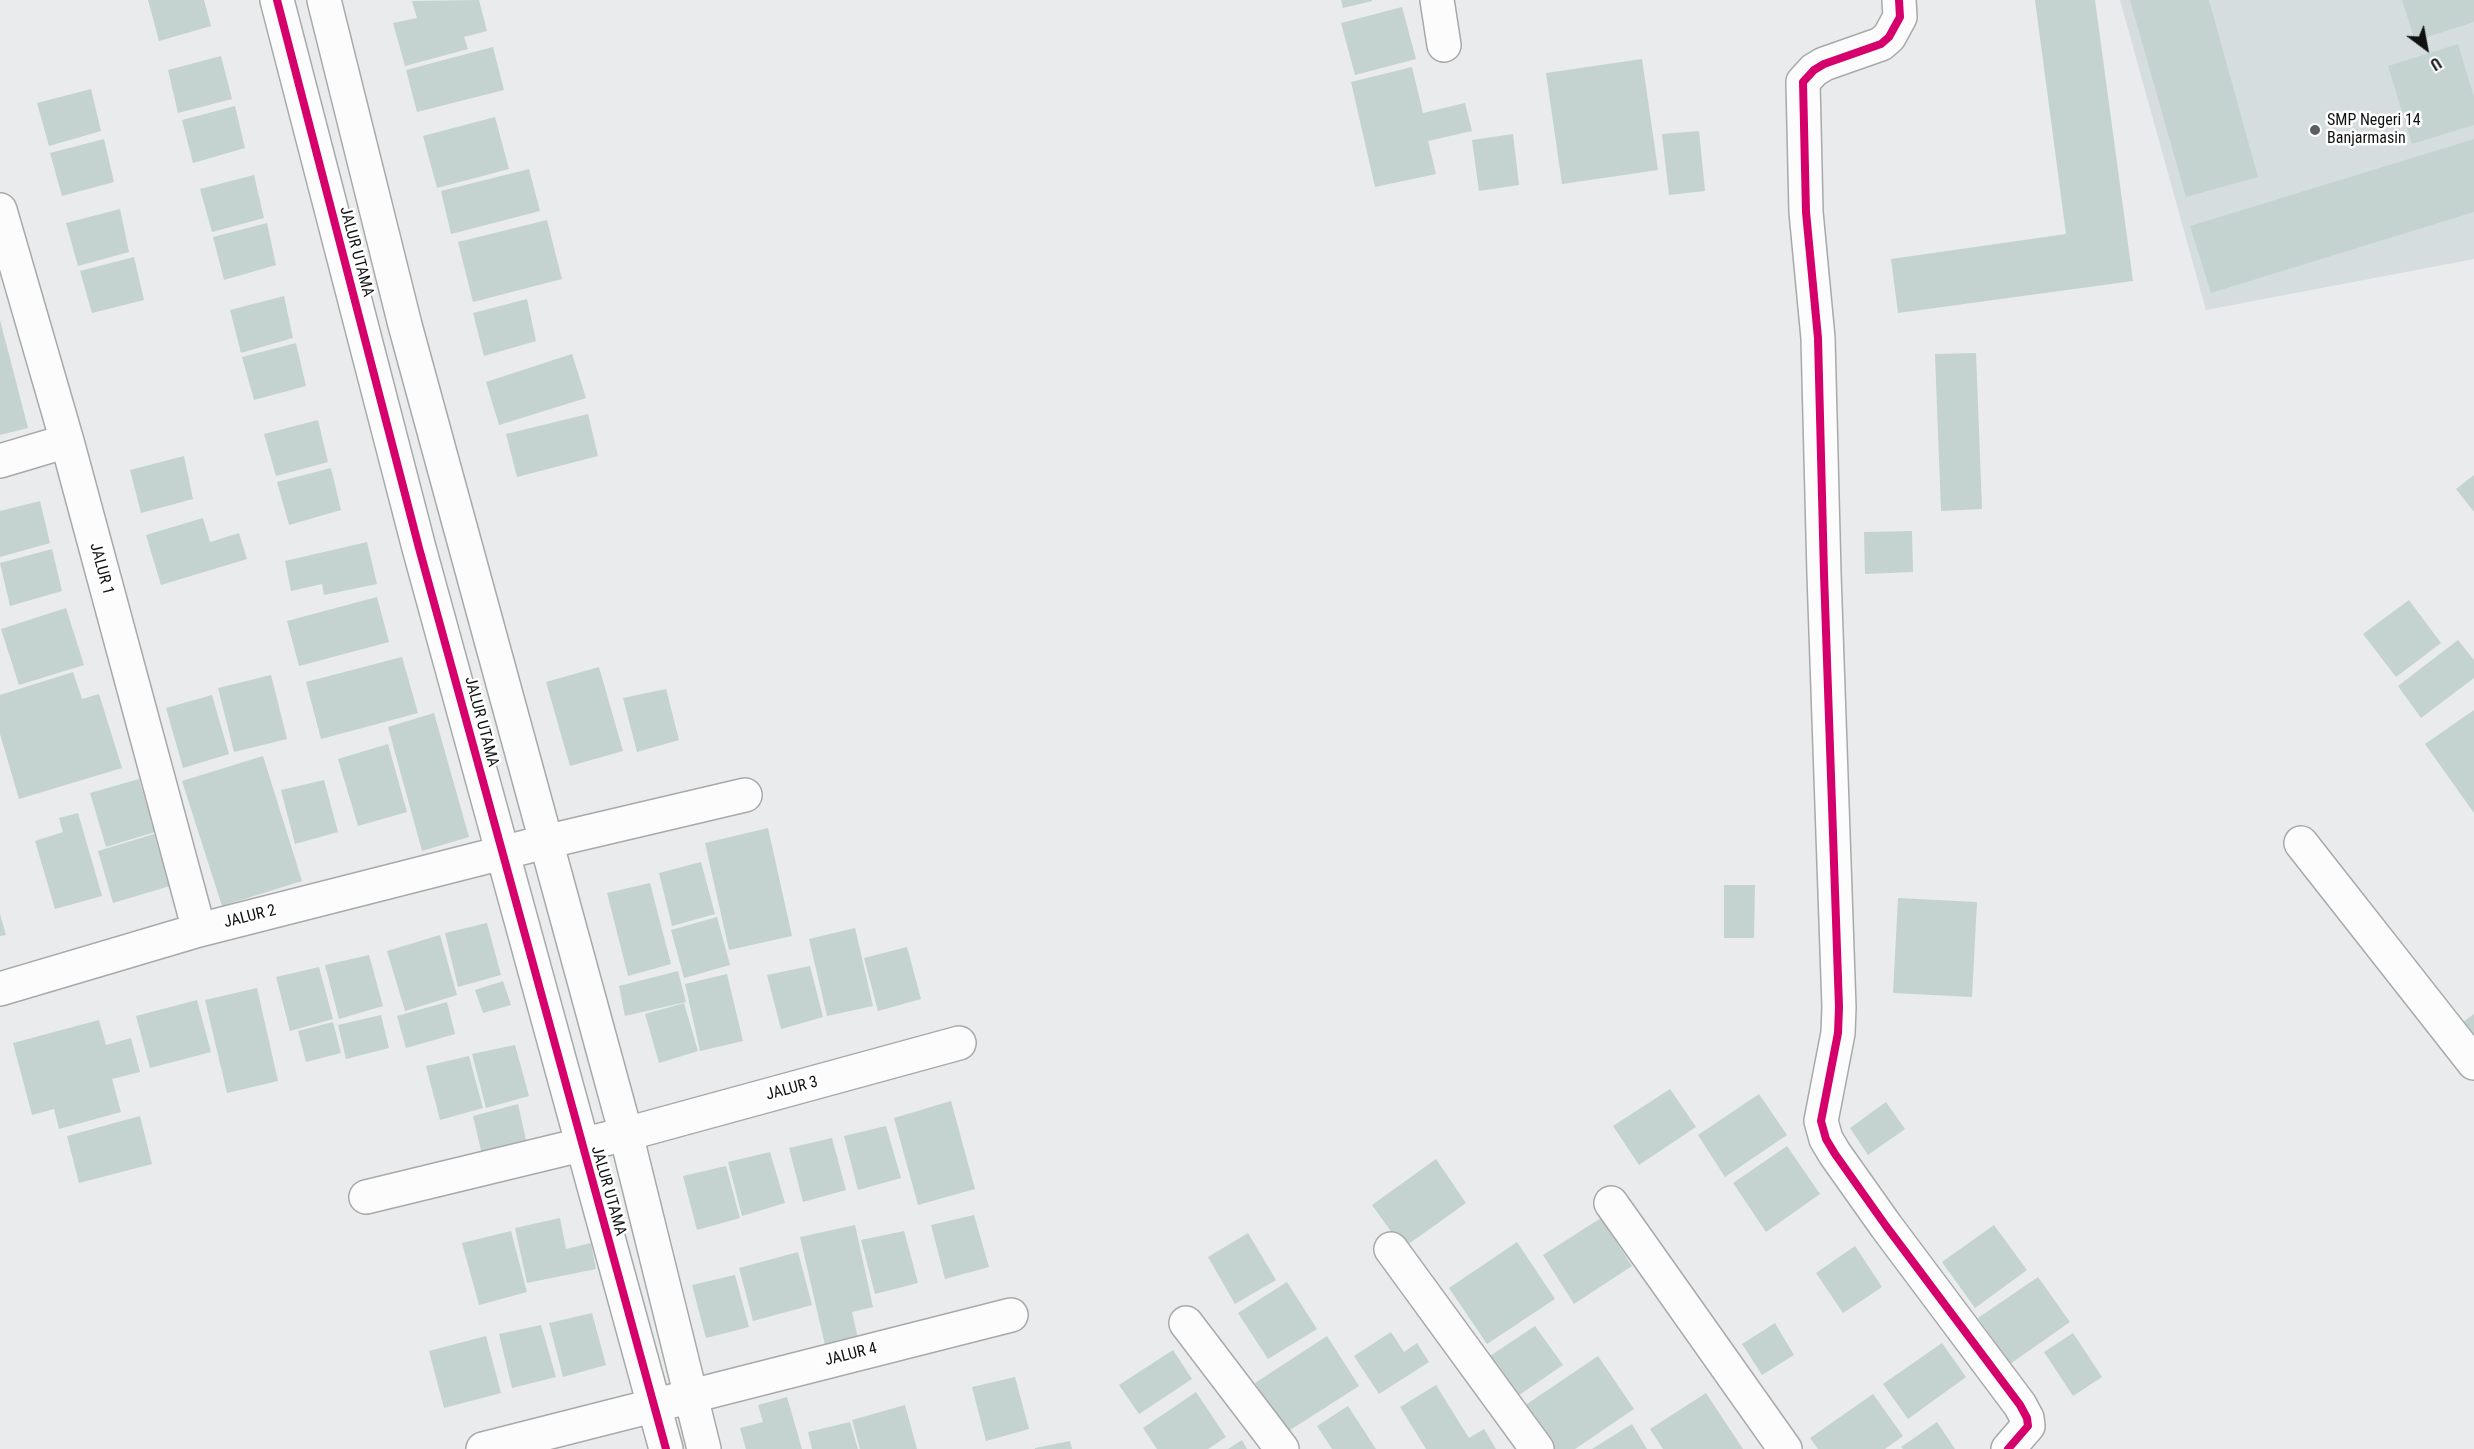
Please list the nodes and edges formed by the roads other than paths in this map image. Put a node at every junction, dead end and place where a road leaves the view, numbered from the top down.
1 (277, 0) edge
2 (324, 0) edge
3 (1437, 0) edge
4 (1899, 0) edge
5 (1444, 45) dead end
6 (0, 210) edge
7 (405, 325) junction
8 (364, 334) junction
9 (67, 441) junction
10 (0, 461) edge
11 (745, 795) dead end
12 (545, 842) junction
13 (2301, 843) dead end
14 (503, 853) junction
15 (199, 930) junction
16 (0, 989) edge
17 (959, 1043) dead end
18 (2474, 1062) edge
19 (626, 1134) junction
20 (582, 1144) junction
21 (366, 1197) dead end
22 (1611, 1203) dead end
23 (1391, 1249) dead end
24 (1011, 1314) dead end
25 (1186, 1323) dead end
26 (691, 1396) junction
27 (654, 1405) junction
28 (483, 1449) edge
29 (666, 1449) edge
30 (704, 1449) edge
31 (1282, 1449) edge
32 (1537, 1449) edge
33 (1785, 1449) edge
34 (2008, 1449) edge

1 - 8 street, JALUR UTAMA
2 - 7 street, JALUR UTAMA
3 - 5 street
4 - 34 street
6 - 9 street, JALUR 1
7 - 8 street
7 - 12 street, JALUR UTAMA
8 - 14 street, JALUR UTAMA
9 - 10 street
9 - 15 street, JALUR 1
11 - 12 street
12 - 14 street, JALUR 2
12 - 19 street, JALUR UTAMA
13 - 18 street
14 - 15 street, JALUR 2
14 - 20 street, JALUR UTAMA
15 - 16 street, JALUR 2
17 - 19 street, JALUR 3
19 - 20 street, JALUR 3
19 - 26 street, JALUR UTAMA
20 - 21 street
20 - 27 street, JALUR UTAMA
22 - 33 street
23 - 32 street
24 - 26 street, JALUR 4
25 - 31 street
26 - 27 street, JALUR 4
26 - 30 street, JALUR UTAMA
27 - 28 street
27 - 29 street, JALUR UTAMA

